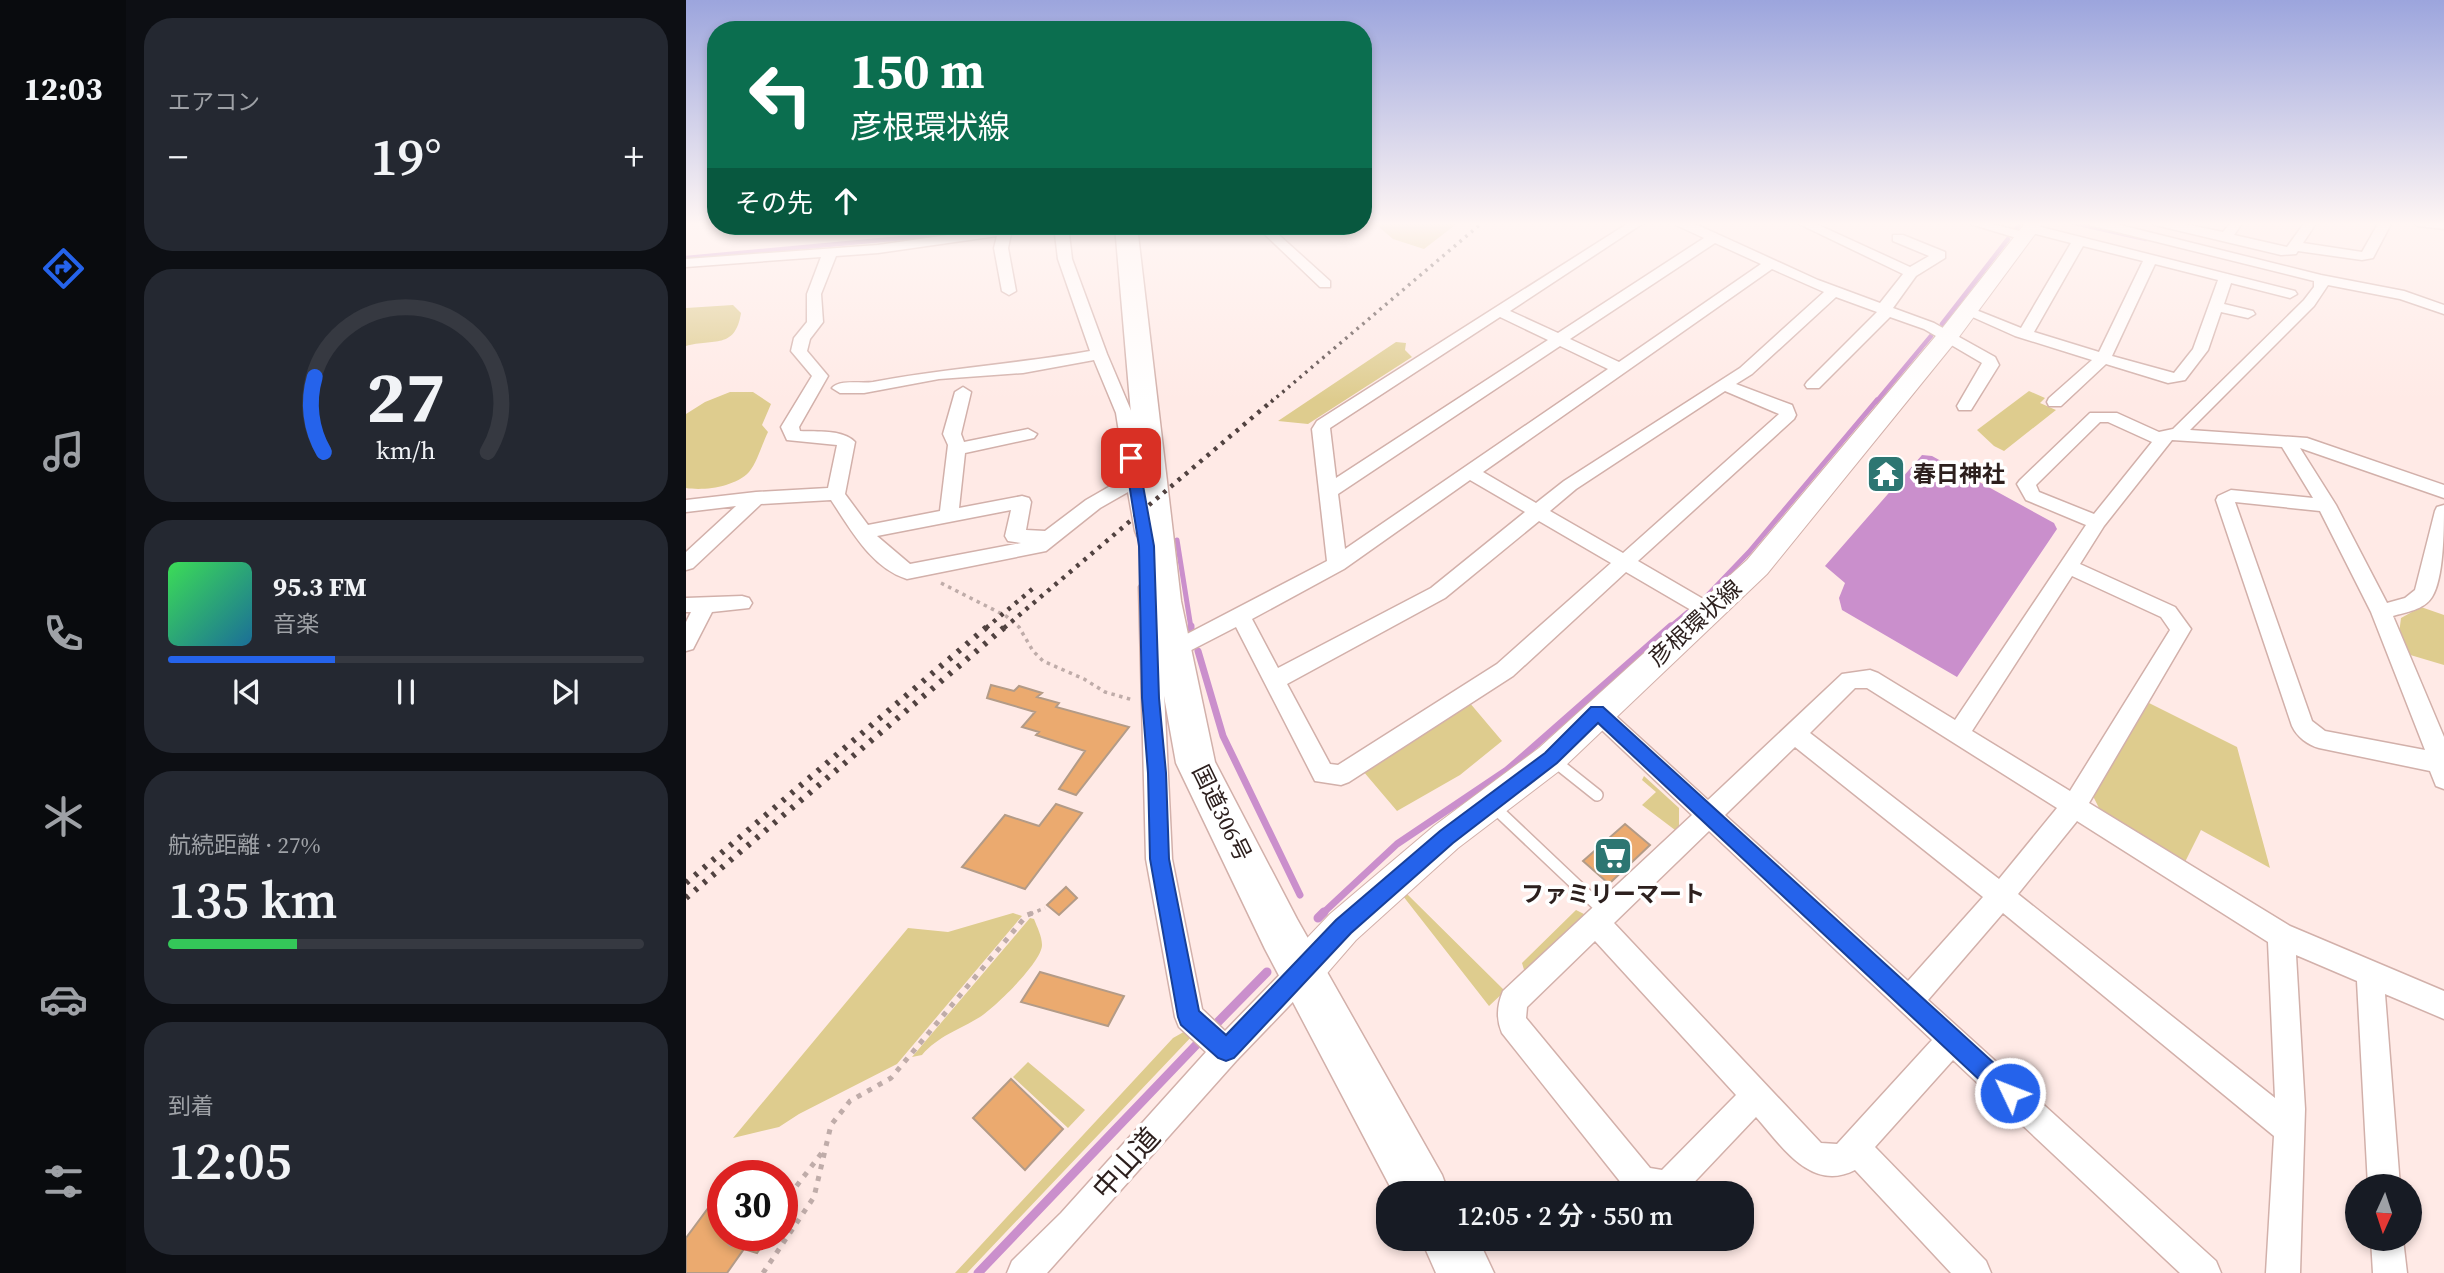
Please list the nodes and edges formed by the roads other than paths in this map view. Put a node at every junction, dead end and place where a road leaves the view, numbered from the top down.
1 (819, 281) edge
2 (1007, 281) edge
3 (1075, 281) edge
4 (1132, 281) edge
5 (1322, 281) edge
6 (1545, 281) edge
7 (1647, 281) edge
8 (1746, 281) edge
9 (1812, 281) edge
10 (1905, 281) edge
11 (1989, 281) edge
12 (2056, 281) edge
13 (2140, 281) edge
14 (2225, 281) edge
15 (2240, 281) edge
16 (2321, 281) edge
17 (2333, 281) edge
18 (1325, 284) dead end
19 (1009, 291) dead end
20 (1834, 291) junction
21 (2290, 294) dead end
22 (2215, 306) junction
23 (1885, 309) junction
24 (2444, 310) edge
25 (1499, 311) junction
26 (1966, 311) junction
27 (2248, 314) dead end
28 (2025, 334) junction
29 (1948, 336) junction
30 (1559, 339) junction
31 (1099, 354) junction
32 (2104, 357) junction
33 (1621, 369) junction
34 (1723, 385) junction
35 (1813, 385) dead end
36 (841, 388) dead end
37 (963, 392) dead end
38 (2055, 402) dead end
39 (1965, 407) dead end
40 (1028, 435) dead end
41 (2184, 435) junction
42 (2162, 440) junction
43 (2288, 442) junction
44 (956, 449) junction
45 (1471, 473) junction
46 (1135, 480) junction
47 (1328, 492) junction
48 (2444, 492) edge
49 (836, 494) junction
50 (756, 498) junction
51 (2326, 505) junction
52 (686, 506) edge
53 (1537, 511) junction
54 (2444, 511) edge
55 (949, 516) junction
56 (2097, 522) junction
57 (861, 533) junction
58 (1052, 537) junction
59 (686, 562) edge
60 (1626, 562) junction
61 (1337, 564) junction
62 (2067, 566) junction
63 (742, 603) dead end
64 (696, 604) edge
65 (1710, 612) junction
66 (2381, 612) junction
67 (1240, 616) junction
68 (686, 643) edge
69 (1172, 652) junction
70 (1273, 681) junction
71 (1597, 712) junction
72 (1793, 733) junction
73 (1958, 734) junction
74 (2440, 757) edge
75 (1551, 758) junction
76 (1597, 795) dead end
77 (1491, 805) junction
78 (2074, 806) junction
79 (1708, 814) junction
80 (2001, 896) junction
81 (1601, 918) junction
82 (2281, 935) junction
83 (1302, 972) junction
84 (2370, 974) junction
85 (1910, 1000) junction
86 (2444, 1005) edge
87 (1952, 1039) junction
88 (1226, 1051) junction
89 (1756, 1096) junction
90 (2289, 1129) junction
91 (1856, 1149) junction
92 (2383, 1174) edge
93 (1416, 1181) edge
94 (1454, 1251) edge
95 (2389, 1251) edge
96 (1024, 1273) edge
97 (1466, 1273) edge
98 (1974, 1273) edge
99 (2204, 1273) edge
100 (2283, 1273) edge
101 (2390, 1273) edge

1 - 49 street
2 - 19 street
3 - 31 street
4 - 69 highway, 国道306号
5 - 18 street
6 - 25 street
7 - 30 street
8 - 33 street
9 - 20 street
10 - 23 street
11 - 26 main road, 彦根環状線
12 - 28 street
13 - 32 street
14 - 22 street
15 - 21 street
16 - 41 street
17 - 24 street
20 - 23 street
20 - 34 street
22 - 27 street
22 - 32 street
23 - 29 street
23 - 35 street
25 - 30 street
25 - 47 street
26 - 28 street
26 - 29 main road, 彦根環状線
28 - 32 street
29 - 39 street
29 - 65 main road, 彦根環状線
30 - 33 street
30 - 47 street
31 - 36 street
31 - 46 street
32 - 38 street
33 - 45 street
34 - 53 street
34 - 60 street
37 - 44 street
40 - 44 street
41 - 42 street
41 - 43 street
42 - 56 street
42 - 56 street
43 - 48 street
43 - 51 street
44 - 55 street
45 - 53 street
45 - 61 street
46 - 58 street
46 - 88 street
47 - 61 street
49 - 50 street
49 - 57 street
50 - 52 street
50 - 59 street
51 - 66 street
51 - 74 street
53 - 60 street
53 - 70 street
54 - 66 street
55 - 57 street
55 - 58 street
56 - 62 street
57 - 58 street
60 - 65 street
60 - 70 street
61 - 67 street
62 - 73 street
62 - 78 street
63 - 64 street
64 - 68 street
65 - 71 main road, 彦根環状線
66 - 74 street
67 - 69 street
67 - 70 street
69 - 83 highway, 国道306号
71 - 75 main road, 彦根環状線
71 - 79 street
72 - 73 street
72 - 79 street
72 - 80 street
73 - 78 street
75 - 76 lane
75 - 77 main road, 彦根環状線
77 - 81 lane
77 - 83 main road, 彦根環状線
78 - 80 street
78 - 82 street
79 - 81 street
79 - 85 street
80 - 85 street
80 - 90 street
81 - 89 street
81 - 89 street
82 - 84 street
82 - 90 street
83 - 88 street, 中山道
83 - 93 highway, 国道306号
84 - 86 street
84 - 92 street
85 - 87 street
87 - 91 street
87 - 99 street
88 - 96 street, 中山道
89 - 91 street
90 - 100 street
91 - 98 street
94 - 97 highway
95 - 101 street

